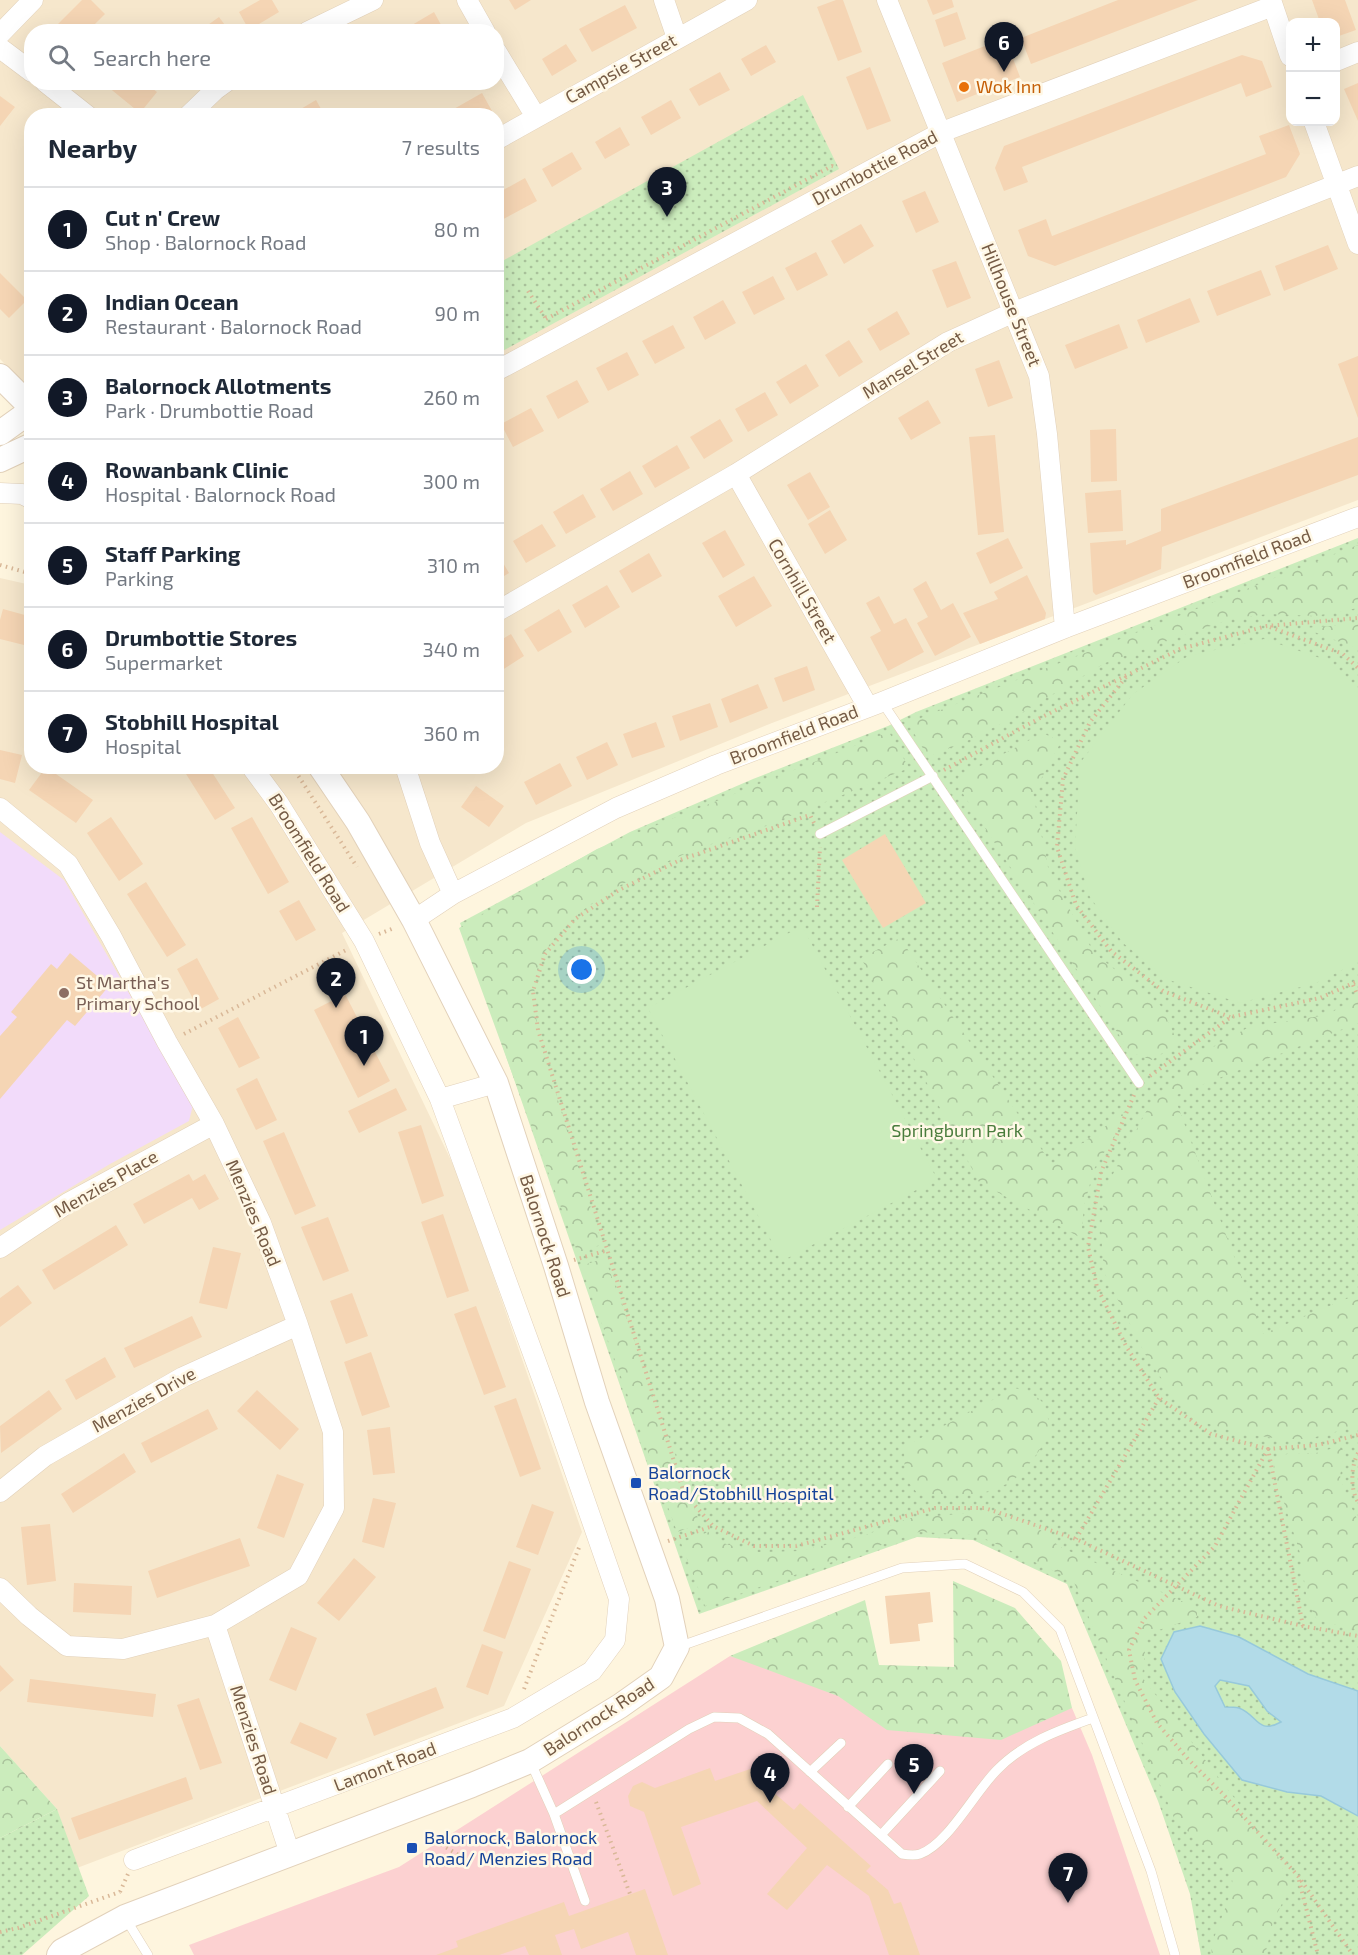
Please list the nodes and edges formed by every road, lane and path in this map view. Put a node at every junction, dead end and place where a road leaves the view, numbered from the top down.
1 (33, 0) edge
2 (373, 0) edge
3 (467, 0) edge
4 (664, 0) edge
5 (747, 0) edge
6 (887, 0) edge
7 (1272, 3) edge
8 (324, 24) edge
9 (480, 24) edge
10 (0, 34) edge
11 (677, 38) junction
12 (1286, 44) edge
13 (0, 48) edge
14 (1358, 52) edge
15 (1340, 59) edge
16 (504, 64) edge
17 (24, 66) edge
18 (55, 90) edge
19 (215, 90) edge
20 (78, 108) edge
21 (196, 108) edge
22 (536, 117) junction
23 (1315, 126) edge
24 (942, 132) junction
25 (504, 135) edge
26 (1358, 176) edge
27 (1336, 184) junction
28 (1358, 244) edge
29 (528, 291) dead end
30 (1014, 312) junction
31 (559, 338) junction
32 (504, 367) edge
33 (0, 376) edge
34 (24, 401) edge
35 (24, 415) edge
36 (0, 433) edge
37 (24, 450) edge
38 (0, 460) edge
39 (736, 474) junction
40 (0, 493) edge
41 (24, 496) edge
42 (1358, 517) edge
43 (0, 565) edge
44 (24, 571) edge
45 (504, 607) edge
46 (1358, 618) edge
47 (1267, 626) junction
48 (1065, 628) junction
49 (1358, 668) edge
50 (1128, 675) junction
51 (875, 704) junction
52 (257, 774) edge
53 (297, 774) edge
54 (325, 774) edge
55 (408, 774) edge
56 (933, 776) junction
57 (0, 808) edge
58 (820, 834) junction
59 (358, 868) dead end
60 (453, 894) junction
61 (817, 907) dead end
62 (388, 918) dead end
63 (404, 924) junction
64 (364, 941) junction
65 (1358, 981) edge
66 (1353, 985) junction
67 (1358, 996) edge
68 (1230, 1017) junction
69 (167, 1042) junction
70 (496, 1083) junction
71 (1139, 1083) junction
72 (440, 1099) junction
73 (214, 1124) junction
74 (0, 1248) edge
75 (608, 1250) junction
76 (556, 1266) junction
77 (298, 1325) junction
78 (1159, 1398) junction
79 (1358, 1434) edge
80 (1268, 1449) junction
81 (1358, 1453) edge
82 (0, 1491) edge
83 (1358, 1503) edge
84 (591, 1517) junction
85 (1076, 1539) junction
86 (1178, 1586) junction
87 (0, 1588) edge
88 (215, 1625) junction
89 (1303, 1626) junction
90 (1358, 1636) edge
91 (677, 1647) junction
92 (513, 1718) junction
93 (1093, 1718) junction
94 (841, 1743) dead end
95 (530, 1761) junction
96 (888, 1764) dead end
97 (940, 1771) dead end
98 (810, 1772) junction
99 (592, 1790) junction
100 (848, 1806) junction
101 (275, 1809) junction
102 (554, 1814) junction
103 (881, 1835) junction
104 (431, 1838) dead end
105 (290, 1854) junction
106 (460, 1856) dead end
107 (134, 1860) joint
108 (1298, 1876) junction
109 (120, 1892) junction
110 (630, 1894) dead end
111 (585, 1901) dead end
112 (125, 1917) junction
113 (0, 1932) edge
114 (59, 1955) edge
115 (148, 1955) edge
116 (1175, 1955) edge
117 (1318, 1955) edge
118 (1353, 1955) edge

1 - 10 street
2 - 8 street
3 - 9 street
4 - 11 street
5 - 11 street, Campsie Street
6 - 24 street, Hillhouse Street
7 - 12 street
7 - 24 street, Drumbottie Road
11 - 22 street, Campsie Street
13 - 17 street
14 - 15 street
16 - 22 street
18 - 20 street
19 - 21 street
22 - 25 street, Campsie Street
23 - 27 street
24 - 30 street, Hillhouse Street
24 - 31 street, Drumbottie Road
26 - 27 street, Mansel Street
27 - 28 street
27 - 30 street, Mansel Street
29 - 31 path
30 - 39 street, Mansel Street
30 - 48 street, Hillhouse Street
31 - 32 street, Drumbottie Road
33 - 34 street
35 - 36 street
37 - 38 street
39 - 45 street, Mansel Street
39 - 51 street, Cornhill Street
40 - 41 street
42 - 48 street, Broomfield Road
43 - 44 path
46 - 47 path
47 - 49 path
47 - 50 path
48 - 51 street, Broomfield Road
50 - 56 path
50 - 68 path
51 - 56 lane
51 - 60 street, Broomfield Road
52 - 64 street, Broomfield Road
53 - 59 path
54 - 63 street
55 - 60 street
56 - 58 lane
56 - 71 lane
57 - 69 street, Menzies Road
58 - 61 path
58 - 75 path
60 - 63 street, Broomfield Road
62 - 63 path
63 - 64 path
63 - 70 street, Balornock Road
64 - 69 path
64 - 72 street
65 - 66 path
66 - 67 path
66 - 68 path
68 - 71 path
69 - 73 street, Menzies Road
70 - 72 street
70 - 76 street, Balornock Road
71 - 78 path
72 - 84 street
73 - 74 street, Menzies Place
73 - 77 street, Menzies Road
75 - 76 path
75 - 85 path
76 - 91 street, Balornock Road
77 - 82 street, Menzies Drive
77 - 88 street, Menzies Road
78 - 80 path
78 - 85 path
79 - 80 path
80 - 86 path
80 - 89 path
81 - 83 path
84 - 92 path
84 - 92 street, Lamont Road
85 - 86 path
86 - 89 path
86 - 108 path
87 - 88 street, Menzies Road
88 - 101 street, Menzies Road
89 - 90 path
91 - 93 lane
91 - 95 street, Balornock Road
92 - 101 street, Lamont Road
93 - 103 lane
93 - 116 lane
94 - 98 lane
95 - 102 lane
95 - 105 street, Balornock Road
96 - 100 lane
97 - 103 lane
98 - 99 lane
98 - 100 lane
99 - 102 lane
99 - 110 path
100 - 103 lane
101 - 105 street, Menzies Road
101 - 107 street, Lamont Road
102 - 111 lane
104 - 106 path
105 - 112 street, Balornock Road
107 - 109 path
108 - 117 path
108 - 118 path
109 - 112 path
109 - 113 path
112 - 114 street, Balornock Road
112 - 115 lane

